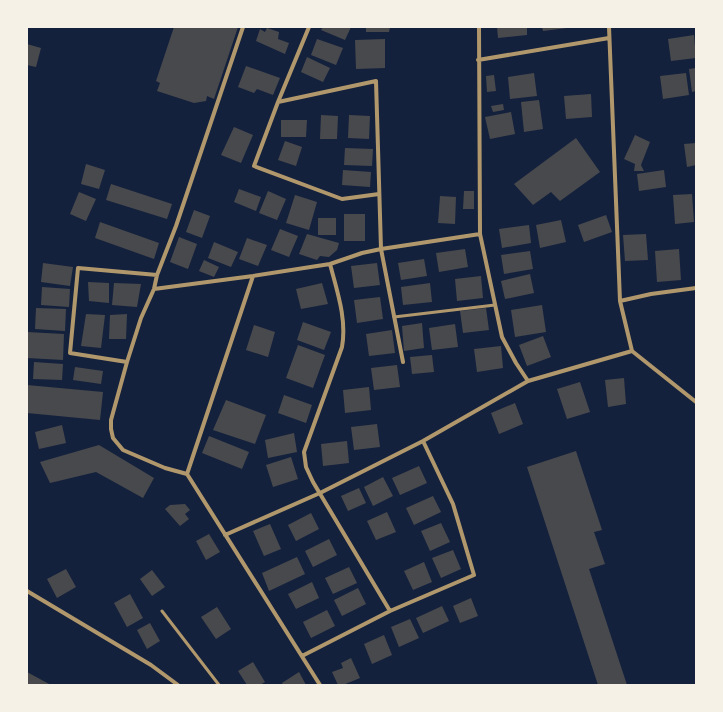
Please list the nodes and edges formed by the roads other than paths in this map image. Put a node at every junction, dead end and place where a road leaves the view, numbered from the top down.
1 (243, 27) edge
2 (309, 27) edge
3 (478, 27) edge
4 (609, 27) edge
5 (610, 38) junction
6 (478, 60) junction
7 (278, 102) junction
8 (379, 194) junction
9 (480, 234) junction
10 (381, 249) junction
11 (330, 264) junction
12 (157, 275) junction
13 (253, 276) junction
14 (696, 288) edge
15 (154, 289) junction
16 (620, 301) junction
17 (495, 305) junction
18 (394, 317) junction
19 (632, 351) junction
20 (127, 362) junction
21 (403, 362) dead end
22 (528, 381) junction
23 (696, 402) edge
24 (423, 441) junction
25 (187, 474) junction
26 (320, 493) junction
27 (225, 535) junction
28 (27, 591) edge
29 (162, 611) dead end
30 (390, 611) junction
31 (302, 656) junction
32 (178, 685) edge
33 (218, 685) edge
34 (320, 685) edge

1 - 12 street
2 - 7 street
3 - 6 street
4 - 5 street
5 - 6 street
5 - 16 street
6 - 9 street
7 - 8 street
7 - 8 street
8 - 10 street
9 - 10 street
9 - 17 street
10 - 11 street
10 - 18 street
11 - 13 street
11 - 26 street
12 - 15 street
12 - 20 street
13 - 15 street
13 - 25 street
14 - 16 street
15 - 20 street
16 - 19 street
17 - 18 lane
17 - 22 street
18 - 21 street
19 - 22 street
19 - 23 street
20 - 25 street
22 - 24 street
24 - 26 street
24 - 30 street
25 - 27 street
26 - 27 street
26 - 30 street
27 - 31 street
28 - 32 street
29 - 33 lane
30 - 31 street
31 - 34 street

